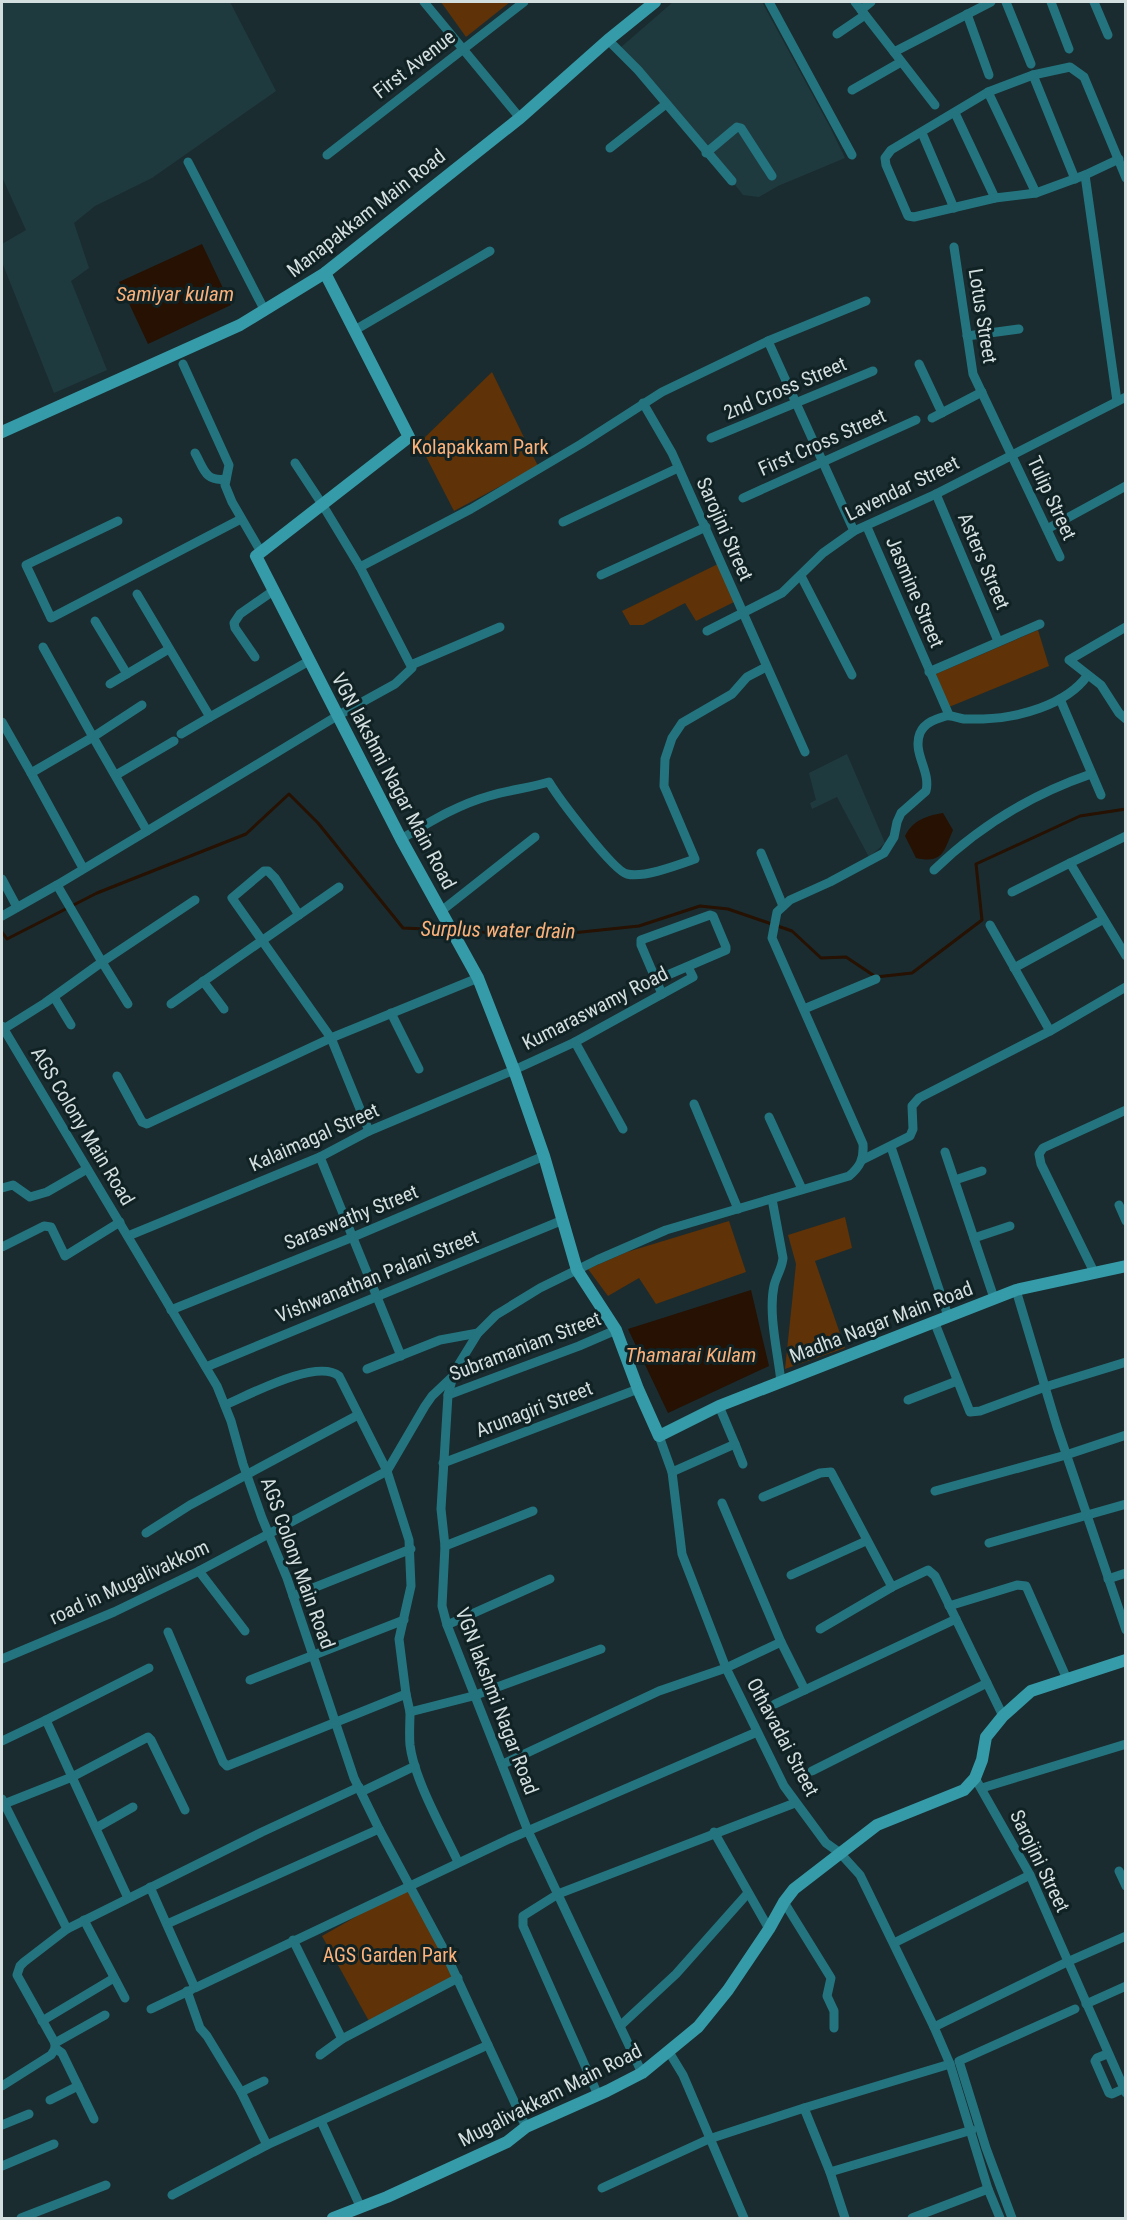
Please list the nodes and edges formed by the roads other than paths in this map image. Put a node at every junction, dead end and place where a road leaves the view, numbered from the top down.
1 (424, 2) edge
2 (524, 2) edge
3 (655, 2) edge
4 (769, 2) edge
5 (871, 2) edge
6 (991, 2) edge
7 (1006, 2) edge
8 (1051, 2) edge
9 (1094, 2) edge
10 (860, 9) edge
11 (967, 14) junction
12 (837, 34) dead end
13 (1108, 35) dead end
14 (608, 40) junction
15 (462, 49) junction
16 (1069, 49) dead end
17 (894, 52) junction
18 (901, 62) junction
19 (1031, 64) dead end
20 (989, 75) dead end
21 (1033, 75) junction
22 (852, 90) dead end
23 (988, 92) junction
24 (666, 104) junction
25 (935, 105) dead end
26 (955, 112) junction
27 (520, 118) junction
28 (922, 132) junction
29 (610, 148) dead end
30 (706, 153) junction
31 (327, 155) dead end
32 (852, 155) dead end
33 (1119, 160) junction
34 (188, 162) dead end
35 (1085, 175) junction
36 (772, 176) dead end
37 (1125, 178) edge
38 (1076, 179) junction
39 (732, 181) dead end
40 (1036, 193) junction
41 (995, 198) junction
42 (954, 208) junction
43 (954, 247) dead end
44 (490, 250) dead end
45 (325, 273) junction
46 (866, 301) dead end
47 (265, 311) junction
48 (1019, 329) dead end
49 (355, 330) junction
50 (967, 336) junction
51 (768, 341) junction
52 (183, 364) dead end
53 (918, 364) dead end
54 (873, 370) dead end
55 (982, 392) junction
56 (1121, 399) edge
57 (643, 403) junction
58 (795, 403) junction
59 (942, 413) junction
60 (932, 418) dead end
61 (916, 420) dead end
62 (2, 432) edge
63 (711, 438) dead end
64 (195, 453) dead end
65 (1012, 454) junction
66 (823, 461) junction
67 (295, 463) dead end
68 (678, 468) junction
69 (226, 479) junction
70 (1125, 486) edge
71 (936, 494) junction
72 (743, 498) dead end
73 (322, 504) junction
74 (242, 519) junction
75 (118, 521) dead end
76 (563, 522) dead end
77 (706, 527) junction
78 (867, 527) junction
79 (1047, 529) junction
80 (854, 531) junction
81 (261, 552) junction
82 (1060, 556) dead end
83 (360, 567) junction
84 (601, 575) dead end
85 (801, 576) junction
86 (273, 591) junction
87 (136, 594) dead end
88 (742, 614) junction
89 (95, 621) dead end
90 (1040, 624) dead end
91 (500, 627) dead end
92 (1125, 627) edge
93 (707, 631) dead end
94 (998, 641) junction
95 (43, 647) dead end
96 (169, 649) junction
97 (255, 657) dead end
98 (309, 661) junction
99 (411, 664) junction
100 (767, 670) junction
101 (929, 672) junction
102 (127, 674) junction
103 (852, 675) dead end
104 (1087, 676) junction
105 (110, 684) dead end
106 (1060, 699) junction
107 (142, 705) dead end
108 (337, 716) junction
109 (949, 716) junction
110 (210, 717) junction
111 (1125, 719) edge
112 (2, 722) edge
113 (93, 737) junction
114 (805, 752) dead end
115 (31, 773) junction
116 (1090, 774) junction
117 (116, 775) junction
118 (1101, 795) dead end
119 (147, 831) junction
120 (1125, 836) edge
121 (535, 837) dead end
122 (401, 839) junction
123 (761, 853) dead end
124 (1070, 863) junction
125 (83, 868) junction
126 (934, 870) dead end
127 (2, 879) edge
128 (57, 885) junction
129 (339, 887) dead end
130 (1012, 892) dead end
131 (195, 900) dead end
132 (783, 906) junction
133 (17, 907) junction
134 (440, 912) junction
135 (299, 915) junction
136 (2, 916) edge
137 (1102, 920) junction
138 (990, 925) dead end
139 (262, 940) junction
140 (1125, 956) edge
141 (102, 962) junction
142 (688, 967) junction
143 (1014, 968) junction
144 (478, 978) junction
145 (876, 979) dead end
146 (656, 980) junction
147 (203, 981) junction
148 (1125, 987) edge
149 (662, 994) junction
150 (54, 997) junction
151 (128, 1004) dead end
152 (171, 1004) dead end
153 (224, 1009) dead end
154 (804, 1009) junction
155 (391, 1013) junction
156 (71, 1024) dead end
157 (2, 1028) edge
158 (1050, 1031) junction
159 (331, 1038) junction
160 (575, 1042) junction
161 (419, 1069) dead end
162 (514, 1070) junction
163 (117, 1076) dead end
164 (694, 1104) dead end
165 (1125, 1110) edge
166 (769, 1117) dead end
167 (623, 1129) dead end
168 (369, 1131) junction
169 (891, 1147) junction
170 (945, 1152) dead end
171 (544, 1156) junction
172 (320, 1157) junction
173 (862, 1160) junction
174 (87, 1170) junction
175 (982, 1171) dead end
176 (955, 1180) junction
177 (2, 1188) edge
178 (802, 1189) junction
179 (772, 1199) junction
180 (1119, 1205) dead end
181 (738, 1209) junction
182 (563, 1220) junction
183 (1125, 1221) edge
184 (120, 1222) junction
185 (1010, 1226) dead end
186 (128, 1236) junction
187 (353, 1237) junction
188 (974, 1238) junction
189 (2, 1247) edge
190 (1125, 1266) edge
191 (577, 1270) junction
192 (1094, 1272) junction
193 (1016, 1290) junction
194 (376, 1296) junction
195 (994, 1298) junction
196 (171, 1310) junction
197 (948, 1316) junction
198 (934, 1321) junction
199 (616, 1330) junction
200 (478, 1333) junction
201 (401, 1356) junction
202 (1125, 1362) edge
203 (206, 1367) junction
204 (367, 1369) dead end
205 (452, 1377) junction
206 (957, 1381) junction
207 (781, 1382) junction
208 (1045, 1387) junction
209 (638, 1389) junction
210 (448, 1395) junction
211 (908, 1400) dead end
212 (225, 1406) junction
213 (719, 1406) junction
214 (358, 1415) junction
215 (1125, 1435) edge
216 (659, 1436) junction
217 (735, 1444) junction
218 (1066, 1455) junction
219 (443, 1463) junction
220 (743, 1464) dead end
221 (387, 1471) junction
222 (672, 1472) junction
223 (247, 1474) junction
224 (935, 1491) dead end
225 (763, 1497) dead end
226 (722, 1503) dead end
227 (1125, 1504) edge
228 (533, 1511) dead end
229 (1087, 1515) junction
230 (146, 1533) dead end
231 (269, 1533) junction
232 (866, 1541) junction
233 (989, 1542) dead end
234 (445, 1546) junction
235 (411, 1549) junction
236 (199, 1570) junction
237 (1125, 1573) edge
238 (791, 1575) dead end
239 (550, 1579) dead end
240 (1108, 1579) junction
241 (892, 1587) junction
242 (293, 1596) junction
243 (949, 1606) junction
244 (956, 1619) junction
245 (404, 1620) junction
246 (447, 1625) junction
247 (820, 1629) dead end
248 (1125, 1630) edge
249 (244, 1631) dead end
250 (168, 1632) dead end
251 (781, 1642) junction
252 (601, 1649) dead end
253 (313, 1655) junction
254 (2, 1659) edge
255 (1125, 1660) edge
256 (149, 1668) dead end
257 (726, 1668) junction
258 (1067, 1679) junction
259 (250, 1680) dead end
260 (987, 1683) junction
261 (805, 1690) junction
262 (406, 1694) junction
263 (473, 1696) junction
264 (775, 1704) dead end
265 (410, 1712) junction
266 (1003, 1716) junction
267 (46, 1720) junction
268 (335, 1721) junction
269 (758, 1732) junction
270 (2, 1741) edge
271 (1125, 1744) edge
272 (503, 1764) junction
273 (415, 1766) junction
274 (812, 1771) dead end
275 (72, 1777) junction
276 (978, 1783) junction
277 (360, 1790) junction
278 (3, 1801) edge
279 (795, 1803) junction
280 (133, 1807) dead end
281 (185, 1810) dead end
282 (96, 1828) junction
283 (379, 1829) junction
284 (528, 1831) junction
285 (714, 1832) junction
286 (840, 1853) junction
287 (458, 1862) junction
288 (1119, 1871) dead end
289 (1030, 1875) junction
290 (410, 1885) junction
291 (1125, 1886) edge
292 (150, 1887) junction
293 (748, 1893) junction
294 (558, 1894) junction
295 (128, 1898) junction
296 (784, 1902) junction
297 (84, 1920) junction
298 (167, 1924) junction
299 (67, 1929) junction
300 (769, 1929) junction
301 (1125, 1936) edge
302 (294, 1940) junction
303 (894, 1943) junction
304 (1067, 1962) junction
305 (114, 1978) junction
306 (458, 1978) junction
307 (1125, 1986) edge
308 (191, 1990) junction
309 (125, 1998) dead end
310 (1086, 2004) junction
311 (151, 2008) dead end
312 (1075, 2009) dead end
313 (105, 2015) dead end
314 (42, 2020) junction
315 (620, 2026) junction
316 (934, 2027) junction
317 (834, 2028) dead end
318 (342, 2039) junction
319 (55, 2045) junction
320 (488, 2045) junction
321 (669, 2052) junction
322 (1107, 2054) junction
323 (320, 2055) dead end
324 (950, 2064) junction
325 (642, 2073) junction
326 (264, 2081) dead end
327 (2, 2086) edge
328 (78, 2086) junction
329 (1124, 2091) edge
330 (241, 2092) junction
331 (598, 2095) junction
332 (50, 2100) dead end
333 (804, 2108) junction
334 (29, 2114) dead end
335 (94, 2119) dead end
336 (321, 2121) junction
337 (2, 2125) edge
338 (526, 2127) junction
339 (972, 2130) junction
340 (709, 2139) junction
341 (54, 2144) dead end
342 (267, 2145) junction
343 (2, 2166) edge
344 (830, 2172) junction
345 (106, 2185) dead end
346 (602, 2188) dead end
347 (988, 2189) junction
348 (172, 2195) dead end
349 (361, 2208) junction
350 (21, 2218) edge
351 (333, 2218) edge
352 (744, 2218) edge
353 (845, 2218) edge
354 (912, 2218) edge
355 (1000, 2218) edge
356 (1012, 2218) edge

1 - 15 street
2 - 15 street, First Avenue
3 - 14 street, Manapakkam Main Road
4 - 32 street
5 - 10 street
6 - 11 street
7 - 19 street
8 - 16 street
9 - 13 street
10 - 12 street
10 - 17 street
11 - 17 street
11 - 20 street
14 - 24 street
14 - 27 street, Manapakkam Main Road
15 - 27 street
15 - 31 street, First Avenue
17 - 18 street
18 - 22 street
18 - 25 street
21 - 23 street
21 - 33 street
21 - 38 street
23 - 26 street
23 - 40 street
24 - 29 street
24 - 30 street
26 - 28 street
26 - 41 street
27 - 45 street, Manapakkam Main Road
28 - 42 street
28 - 42 street
30 - 36 street
30 - 39 street
33 - 35 street
33 - 37 street
34 - 47 street
35 - 38 street
35 - 56 street
38 - 40 street
40 - 41 street
41 - 42 street
43 - 50 street, Lotus Street
44 - 49 street
45 - 47 street, Manapakkam Main Road
45 - 49 street
46 - 51 street
47 - 62 street, Manapakkam Main Road
48 - 50 street
49 - 73 street
50 - 55 street, Lotus Street
51 - 57 street
51 - 58 street
52 - 69 street
53 - 59 street
54 - 58 street, 2nd Cross Street
55 - 59 street
55 - 65 street, Lotus Street
56 - 65 street, Lavendar Street
57 - 68 street, Sarojini Street
57 - 83 street
58 - 63 street, 2nd Cross Street
58 - 66 street
59 - 60 street
61 - 66 street, First Cross Street
64 - 69 street
65 - 71 street, Lavendar Street
65 - 79 street, Tulip Street
66 - 72 street, First Cross Street
66 - 80 street
67 - 73 street
68 - 76 street
68 - 77 street, Sarojini Street
69 - 74 street
70 - 79 street
71 - 78 street, Lavendar Street
71 - 94 street, Asters Street
73 - 81 street
73 - 83 street
74 - 75 street
74 - 81 street
77 - 84 street
77 - 88 street, Sarojini Street
78 - 80 street, Lavendar Street
78 - 101 street, Jasmine Street
79 - 82 street, Tulip Street
80 - 85 street, Lavendar Street
81 - 86 street, VGN lakshmi Nagar Main Road
83 - 99 street
85 - 88 street, Lavendar Street
85 - 103 street
86 - 97 street
86 - 98 street, VGN lakshmi Nagar Main Road
87 - 96 street
88 - 93 street, Lavendar Street
88 - 100 street, Sarojini Street
89 - 102 street
90 - 94 street
91 - 99 street
92 - 104 street
94 - 101 street
95 - 113 street
96 - 102 street
96 - 110 street
98 - 108 street, VGN lakshmi Nagar Main Road
98 - 110 street
99 - 108 street
100 - 114 street, Sarojini Street
100 - 122 street
101 - 109 street, Jasmine Street
102 - 105 street
104 - 106 street
104 - 111 street
106 - 109 street
106 - 116 street
107 - 113 street
108 - 119 street
108 - 122 street, VGN lakshmi Nagar Main Road
109 - 132 street
110 - 117 street
112 - 115 street
113 - 115 street
113 - 117 street
115 - 125 street
116 - 118 street
116 - 126 street
117 - 119 street
119 - 125 street
120 - 124 street
121 - 134 street
122 - 134 street, VGN lakshmi Nagar Main Road
123 - 132 street
124 - 130 street
124 - 137 street
125 - 128 street
127 - 133 street
128 - 133 street
128 - 141 street
129 - 135 street
131 - 141 street
132 - 154 street
133 - 136 street
134 - 144 street, VGN lakshmi Nagar Main Road
135 - 139 street
135 - 139 street
137 - 140 street
137 - 143 street
138 - 143 street
139 - 147 street
139 - 159 street
141 - 150 street
141 - 151 street
142 - 146 street
142 - 146 street
142 - 149 street, Kumaraswamy Road
143 - 158 street
144 - 155 street
144 - 162 street, VGN lakshmi Nagar Main Road
145 - 154 street
146 - 149 street
147 - 152 street
147 - 153 street
148 - 158 street
149 - 160 street, Kumaraswamy Road
150 - 156 street
150 - 157 street
154 - 173 street
155 - 159 street
155 - 161 street
157 - 174 street, AGS Colony Main Road
158 - 169 street, VGN lakshmi Nagar Road
159 - 163 street
159 - 168 street
160 - 162 street, Kumaraswamy Road
160 - 167 street
162 - 168 street, Kalaimagal Street
162 - 171 street, VGN lakshmi Nagar Main Road
164 - 181 street
165 - 192 street
166 - 178 street
168 - 172 street, Kalaimagal Street
169 - 173 street, VGN lakshmi Nagar Road
169 - 197 street
170 - 176 street
171 - 182 street, VGN lakshmi Nagar Main Road
171 - 187 street, Saraswathy Street
172 - 186 street, Kalaimagal Street
172 - 187 street
173 - 178 street, VGN lakshmi Nagar Road
174 - 177 street
174 - 184 street, AGS Colony Main Road
175 - 176 street
176 - 188 street
178 - 179 street, VGN lakshmi Nagar Road
179 - 181 street, VGN lakshmi Nagar Road
179 - 207 street
180 - 183 street
181 - 191 street, VGN lakshmi Nagar Road
182 - 191 street, VGN lakshmi Nagar Main Road
182 - 194 street, Vishwanathan Palani Street
184 - 186 street, AGS Colony Main Road
184 - 189 street
185 - 188 street
186 - 196 street, AGS Colony Main Road
187 - 194 street
187 - 196 street, Saraswathy Street
188 - 195 street
190 - 192 street, Madha Nagar Main Road
191 - 199 street, VGN lakshmi Nagar Main Road
191 - 200 street, VGN lakshmi Nagar Road
192 - 193 street, Madha Nagar Main Road
193 - 195 street, Madha Nagar Main Road
193 - 208 street
194 - 201 street
194 - 203 street, Vishwanathan Palani Street
195 - 197 street, Madha Nagar Main Road
196 - 203 street, AGS Colony Main Road
197 - 198 street, Madha Nagar Main Road
198 - 206 street
198 - 207 street, Madha Nagar Main Road
199 - 209 street, VGN lakshmi Nagar Main Road
199 - 210 street, Subramaniam Street
200 - 201 street
200 - 205 street, VGN lakshmi Nagar Road
201 - 204 street
202 - 208 street
203 - 212 street, AGS Colony Main Road
205 - 210 street, VGN lakshmi Nagar Road
205 - 221 street
206 - 208 street
206 - 211 street
207 - 213 street, Madha Nagar Main Road
208 - 218 street
209 - 216 street, VGN lakshmi Nagar Main Road
209 - 219 street, Arunagiri Street
210 - 219 street, VGN lakshmi Nagar Road
212 - 214 street
212 - 223 street, AGS Colony Main Road
213 - 216 street, Madha Nagar Main Road
213 - 217 street
214 - 221 street
214 - 223 street
215 - 218 street
216 - 222 street, Othavadai Street
217 - 220 street
217 - 222 street
218 - 224 street
218 - 229 street
219 - 234 street, VGN lakshmi Nagar Road
221 - 231 street, road in Mugalivakkom
221 - 235 street
222 - 257 street, Othavadai Street
223 - 230 street
223 - 231 street, AGS Colony Main Road
225 - 232 street
226 - 251 street
227 - 229 street
228 - 234 street
229 - 233 street
229 - 240 street
231 - 236 street, road in Mugalivakkom
231 - 242 street, AGS Colony Main Road
232 - 238 street
232 - 241 street
234 - 246 street, VGN lakshmi Nagar Road
235 - 242 street
235 - 245 street
236 - 249 street
236 - 254 street, road in Mugalivakkom
237 - 240 street
239 - 246 street
240 - 248 street
241 - 243 street
241 - 247 street
242 - 253 street, AGS Colony Main Road
243 - 244 street
243 - 258 street
244 - 260 street
244 - 261 street
245 - 253 street
245 - 262 street
246 - 263 street, VGN lakshmi Nagar Road
250 - 268 street
251 - 257 street
251 - 261 street
252 - 263 street
253 - 259 street
253 - 268 street, AGS Colony Main Road
255 - 258 street
256 - 267 street
257 - 269 street, Othavadai Street
257 - 272 street
258 - 266 street
260 - 266 street
260 - 274 street
261 - 264 street
262 - 265 street
262 - 268 street
263 - 265 street
263 - 272 street, VGN lakshmi Nagar Road
265 - 273 street
266 - 276 street
267 - 270 street
267 - 275 street
268 - 277 street, AGS Colony Main Road
269 - 279 street, Othavadai Street
269 - 284 street
271 - 276 street
272 - 284 street, VGN lakshmi Nagar Road
273 - 277 street
273 - 287 street
275 - 278 street
275 - 281 street
275 - 282 street
276 - 286 street, Mugalivakkam Main Road
276 - 289 street, Sarojini Street
277 - 283 street, AGS Colony Main Road
277 - 292 street
278 - 299 street
279 - 285 street
279 - 286 street, Othavadai Street
280 - 282 street
282 - 295 street
283 - 290 street, AGS Colony Main Road
283 - 298 street
284 - 287 street
284 - 294 street, VGN lakshmi Nagar Road
285 - 293 street
285 - 294 street
286 - 296 street, Mugalivakkam Main Road
286 - 303 street, Othavadai Street
287 - 290 street
288 - 291 street
289 - 303 street
289 - 304 street, Sarojini Street
290 - 302 street
290 - 306 street, AGS Colony Main Road
292 - 295 street
292 - 298 street
293 - 300 street
293 - 315 street
294 - 315 street, VGN lakshmi Nagar Road
294 - 331 street
295 - 297 street
296 - 300 street, Mugalivakkam Main Road
296 - 317 street
297 - 299 street
297 - 305 street
298 - 308 street
299 - 314 street
300 - 321 street, Mugalivakkam Main Road
301 - 304 street
302 - 308 street
302 - 318 street
303 - 316 street, Othavadai Street
304 - 310 street, Sarojini Street
304 - 316 street
305 - 309 street
305 - 314 street
306 - 318 street
306 - 320 street, AGS Colony Main Road
307 - 310 street
308 - 311 street
308 - 330 street
310 - 322 street, Sarojini Street
312 - 356 street
313 - 319 street
314 - 319 street
315 - 325 street, VGN lakshmi Nagar Road
316 - 324 street, Othavadai Street
318 - 323 street
319 - 327 street
319 - 328 street
320 - 336 street
320 - 338 street, AGS Colony Main Road
321 - 325 street, Mugalivakkam Main Road
321 - 340 street
322 - 329 street, Sarojini Street
322 - 329 street
324 - 333 street
324 - 339 street, Othavadai Street
325 - 331 street, Mugalivakkam Main Road
326 - 330 street
328 - 332 street
328 - 335 street
330 - 342 street
331 - 338 street, Mugalivakkam Main Road
333 - 340 street
333 - 344 street
334 - 337 street
336 - 342 street
336 - 349 street
338 - 349 street, Mugalivakkam Main Road
339 - 344 street
339 - 347 street, Othavadai Street
340 - 346 street
340 - 352 street
341 - 343 street
342 - 348 street
344 - 353 street
345 - 350 street
347 - 354 street
347 - 355 street, Othavadai Street
349 - 351 street, Mugalivakkam Main Road

